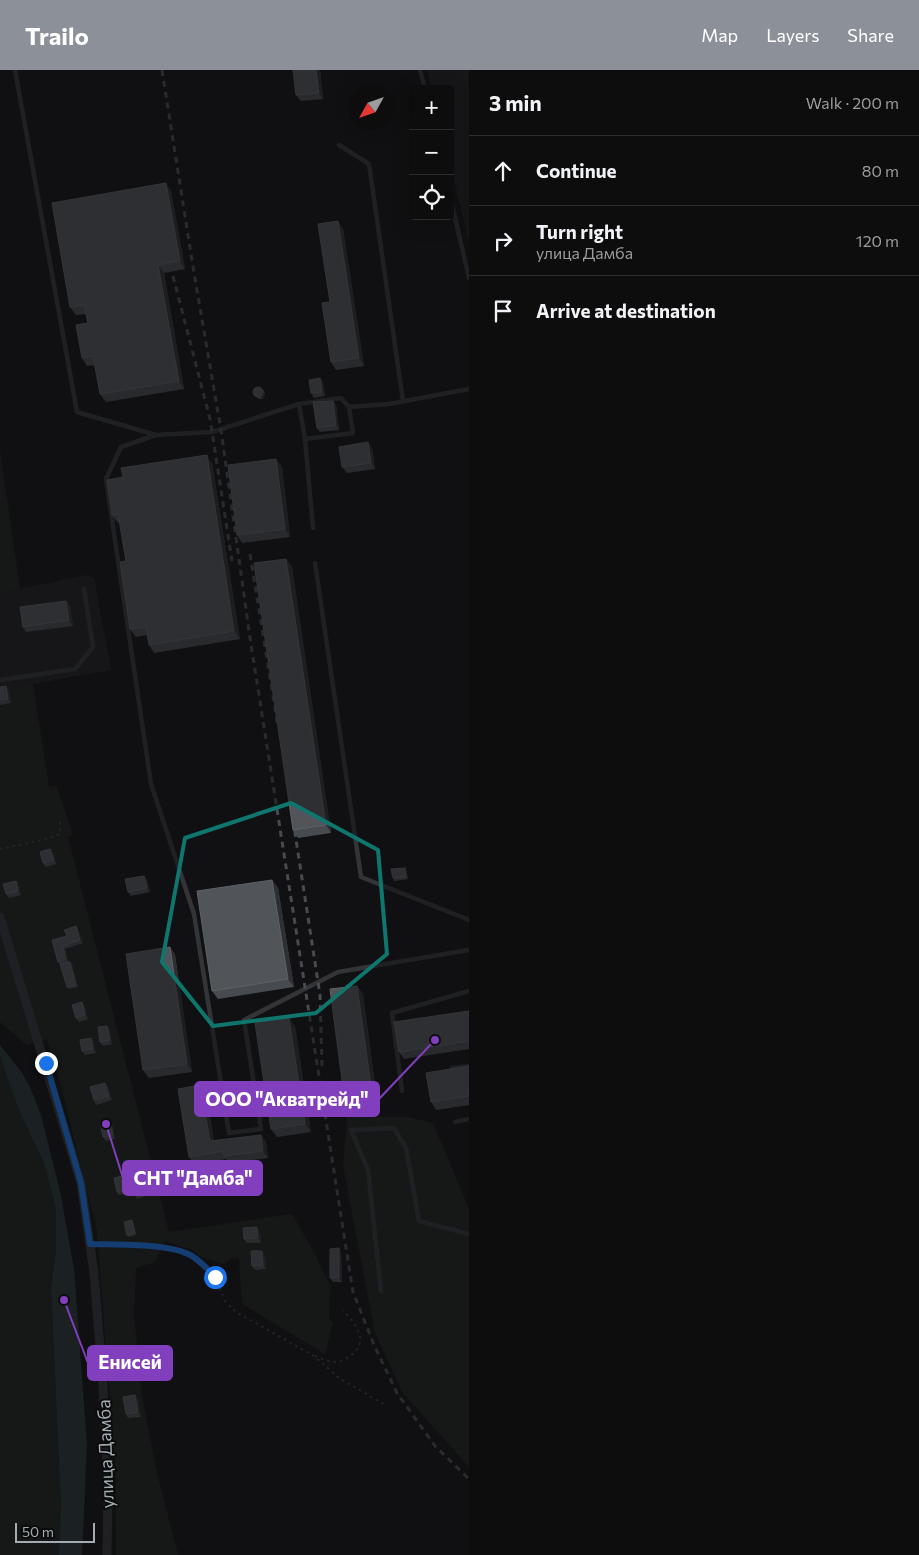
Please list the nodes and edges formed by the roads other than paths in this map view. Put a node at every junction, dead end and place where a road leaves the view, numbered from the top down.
1 (15, 70) edge
2 (420, 70) edge
3 (424, 85) edge
4 (339, 145) dead end
5 (454, 213) edge
6 (469, 278) edge
7 (469, 389) edge
8 (402, 401) junction
9 (299, 404) junction
10 (349, 407) junction
11 (156, 435) junction
12 (305, 440) junction
13 (313, 528) dead end
14 (315, 563) dead end
15 (84, 589) dead end
16 (0, 680) edge
17 (0, 916) edge
18 (469, 920) edge
19 (469, 950) edge
20 (469, 991) edge
21 (469, 1066) edge
22 (452, 1068) edge
23 (402, 1092) dead end
24 (469, 1119) edge
25 (455, 1122) dead end
26 (469, 1234) edge
27 (381, 1292) dead end
28 (107, 1555) edge

1 - 11 lane
2 - 3 lane
4 - 8 lane
5 - 6 lane
7 - 8 lane
8 - 10 lane
9 - 10 lane
9 - 11 lane
9 - 12 lane
10 - 12 lane
11 - 19 lane
12 - 13 lane
14 - 18 lane
15 - 16 lane
17 - 28 street, улица Дамба
20 - 23 lane
21 - 22 lane
24 - 25 lane
26 - 27 lane

